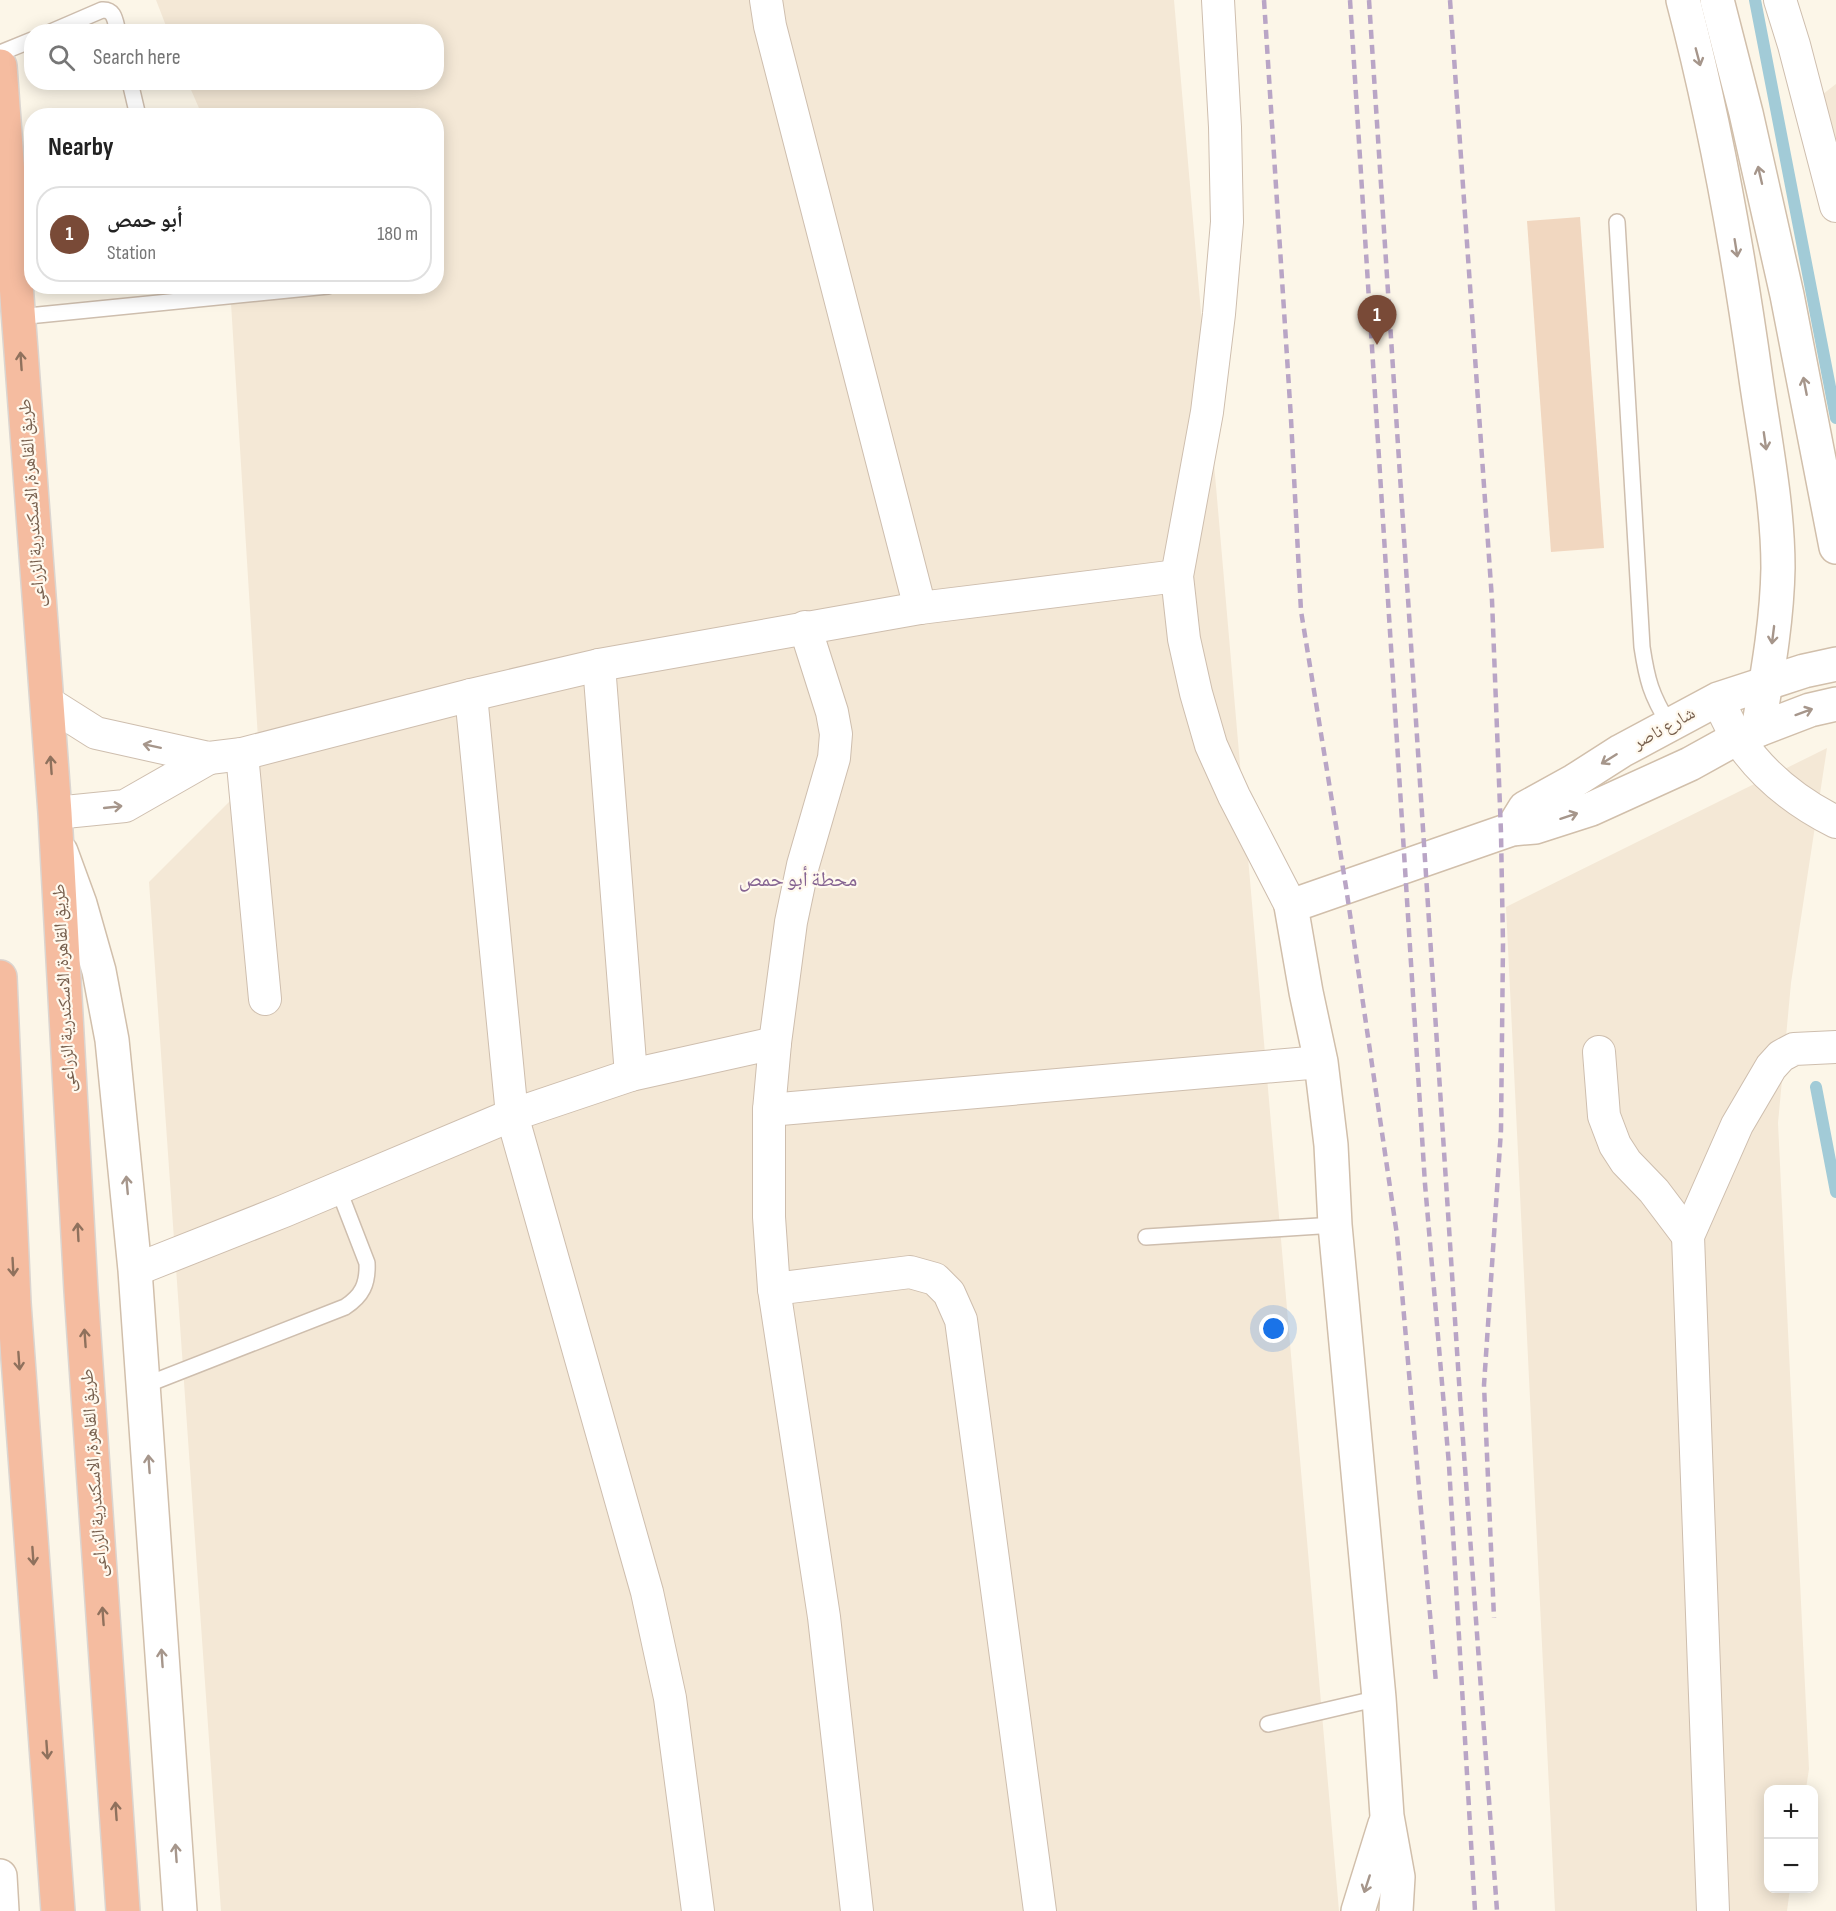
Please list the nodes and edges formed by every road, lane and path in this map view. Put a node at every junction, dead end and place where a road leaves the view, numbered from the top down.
1 (766, 0) edge
2 (1218, 0) edge
3 (1683, 0) edge
4 (1717, 0) edge
5 (1780, 0) edge
6 (70, 24) edge
7 (116, 24) edge
8 (24, 43) edge
9 (0, 53) edge
10 (0, 66) edge
11 (132, 90) edge
12 (136, 108) edge
13 (1836, 206) edge
14 (21, 221) edge
15 (1617, 222) dead end
16 (248, 294) edge
17 (18, 317) junction
18 (1836, 547) edge
19 (1177, 576) junction
20 (920, 608) junction
21 (804, 627) junction
22 (599, 664) junction
23 (1836, 664) edge
24 (1766, 683) junction
25 (471, 695) junction
26 (1718, 699) junction
27 (46, 702) junction
28 (1836, 704) edge
29 (1669, 724) junction
30 (1748, 734) junction
31 (242, 754) junction
32 (209, 758) junction
33 (1836, 822) edge
34 (55, 826) junction
35 (1512, 829) junction
36 (1291, 906) junction
37 (0, 977) edge
38 (265, 999) dead end
39 (775, 1043) junction
40 (1836, 1047) edge
41 (1599, 1052) dead end
42 (1321, 1062) junction
43 (631, 1075) junction
44 (769, 1110) junction
45 (512, 1115) junction
46 (338, 1188) junction
47 (1335, 1225) junction
48 (1688, 1236) junction
49 (1146, 1237) dead end
50 (135, 1270) junction
51 (774, 1289) junction
52 (143, 1386) junction
53 (1379, 1698) junction
54 (1268, 1724) dead end
55 (1387, 1816) junction
56 (0, 1876) edge
57 (2, 1911) edge
58 (58, 1911) edge
59 (123, 1911) edge
60 (180, 1911) edge
61 (698, 1911) edge
62 (857, 1911) edge
63 (1040, 1911) edge
64 (1358, 1911) edge
65 (1396, 1911) edge
66 (1713, 1911) edge

1 - 20 street
2 - 19 street
3 -> 24 street
18 -> 4 street
5 - 13 street
6 - 7 lane
8 - 9 lane
10 - 14 highway, طريق القاهرة, الاسكندرية الزراعى
11 - 12 lane
14 - 17 highway, طريق القاهرة, الاسكندرية الزراعى
15 - 29 lane
16 - 17 lane
27 -> 17 highway, طريق القاهرة, الاسكندرية الزراعى
19 - 20 street
19 - 36 street
20 - 21 street
21 - 22 street
21 - 39 street
22 - 25 street
22 - 43 street
23 - 24 street, شارع ناصر
24 - 26 street, شارع ناصر
24 - 30 street
25 - 31 street
25 - 45 street
26 - 29 street, شارع ناصر
26 - 30 street
32 -> 27 street
34 -> 27 highway, طريق القاهرة, الاسكندرية الزراعى
30 -> 28 street
29 -> 35 street, شارع ناصر
30 - 33 street
35 -> 30 street
31 - 32 street
31 - 38 street
34 -> 32 street
50 -> 34 street
59 -> 34 highway, طريق القاهرة, الاسكندرية الزراعى
35 - 36 street
36 - 42 street
37 -> 58 highway
39 - 43 street
39 - 44 street
40 - 48 street
41 - 48 street
42 - 44 street
42 - 47 street
43 - 45 street
44 - 51 street
45 - 46 street
45 - 61 street
46 - 50 street
46 - 52 lane
47 - 49 lane
47 - 53 street
48 - 66 street
50 - 52 street
51 - 62 street
51 - 63 street
60 -> 52 street
53 - 54 lane
53 - 55 street
55 -> 64 street
55 - 65 street
56 - 57 street

